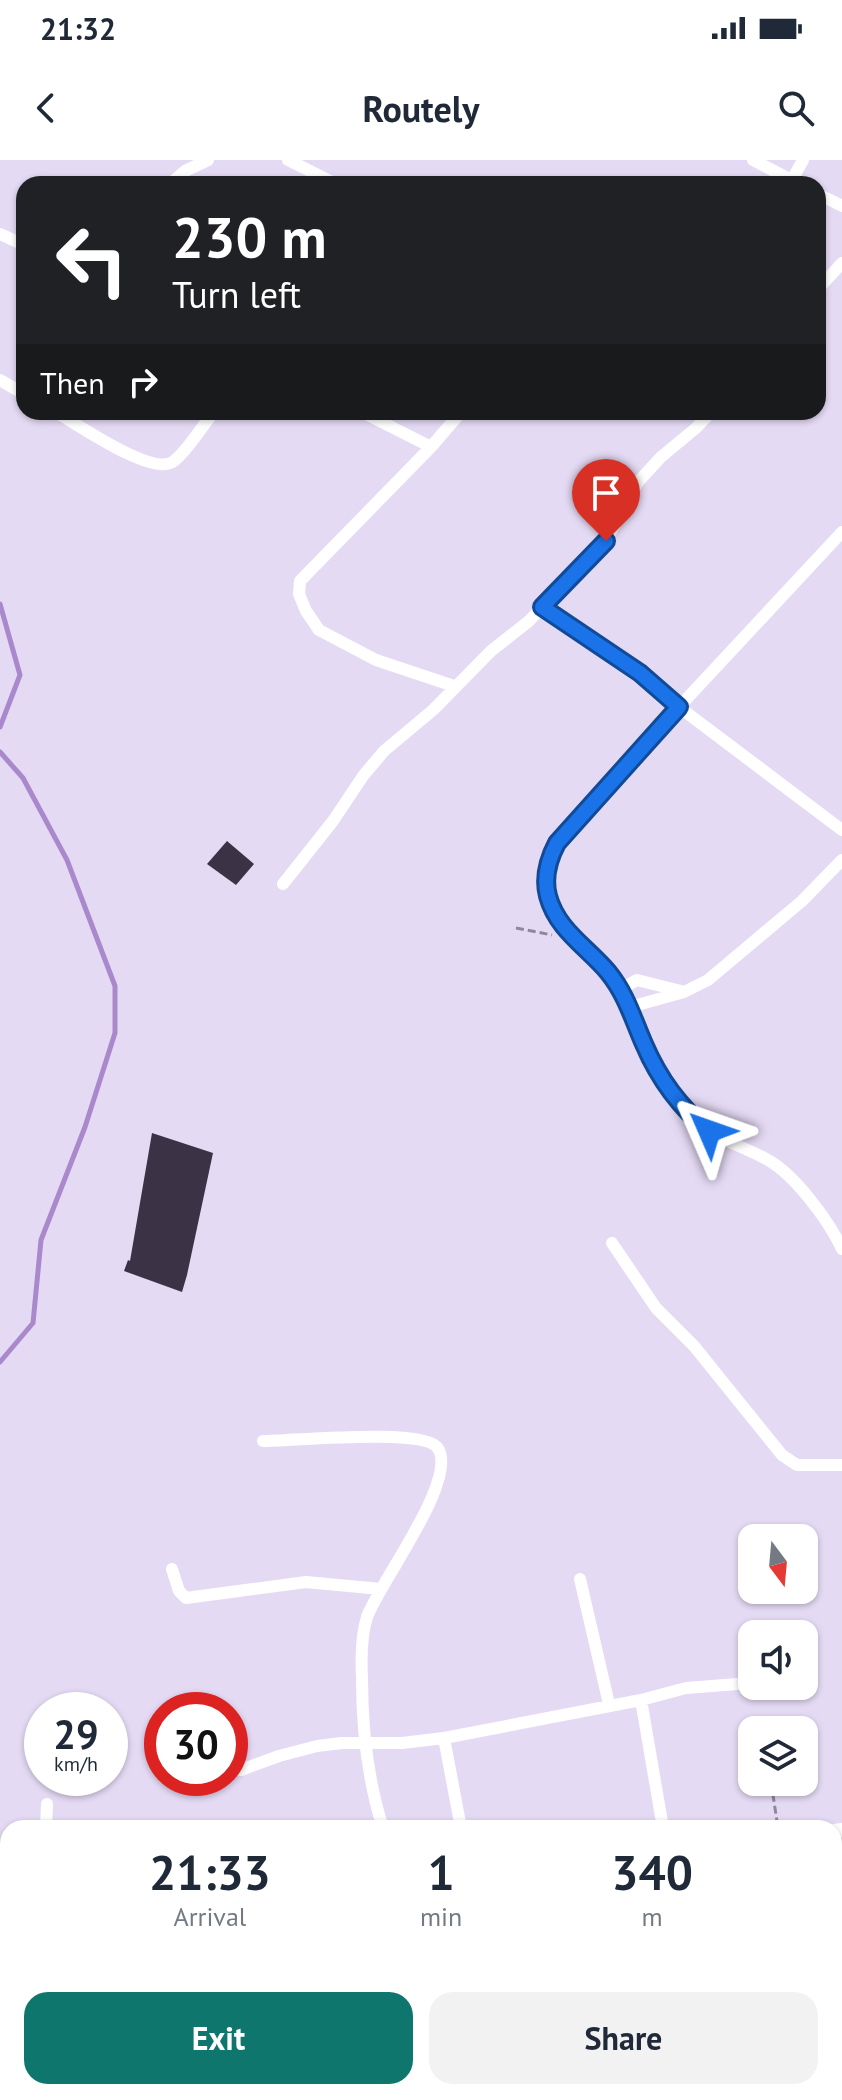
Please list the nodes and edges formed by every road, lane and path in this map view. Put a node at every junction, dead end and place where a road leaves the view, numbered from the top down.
1 (208, 160) edge
2 (288, 160) edge
3 (753, 160) edge
4 (179, 176) edge
5 (320, 176) edge
6 (784, 176) edge
7 (842, 263) edge
8 (826, 280) edge
9 (70, 420) edge
10 (208, 420) edge
11 (378, 420) edge
12 (454, 420) edge
13 (702, 420) edge
14 (431, 447) junction
15 (842, 532) edge
16 (542, 607) junction
17 (454, 686) junction
18 (679, 707) junction
19 (842, 830) edge
20 (842, 860) edge
21 (283, 884) dead end
22 (516, 928) dead end
23 (571, 937) junction
24 (619, 990) junction
25 (684, 992) junction
26 (630, 1007) junction
27 (612, 1243) dead end
28 (842, 1249) edge
29 (263, 1441) dead end
30 (842, 1465) edge
31 (172, 1569) dead end
32 (580, 1579) dead end
33 (381, 1589) junction
34 (738, 1684) edge
35 (641, 1700) junction
36 (609, 1704) junction
37 (444, 1738) junction
38 (364, 1743) junction
39 (248, 1767) edge
40 (773, 1796) edge
41 (47, 1804) dead end
42 (46, 1820) edge
43 (381, 1820) edge
44 (459, 1820) edge
45 (662, 1820) edge
46 (777, 1820) edge

1 - 4 street
2 - 5 street
3 - 6 street
7 - 8 street
9 - 10 street
11 - 14 street
12 - 14 street
13 - 16 street
14 - 17 street
15 - 18 street
16 - 17 street
16 - 18 street
17 - 21 street
18 - 19 street
18 - 23 street
20 - 25 street
22 - 23 path
23 - 24 street
24 - 25 street
24 - 26 street
25 - 26 street
26 - 28 street
27 - 30 street
29 - 33 street
31 - 33 street
32 - 36 street
33 - 38 street
34 - 35 street
35 - 36 street
35 - 45 street
36 - 37 street
37 - 38 street
37 - 44 street
38 - 39 street
38 - 43 street
40 - 46 path
41 - 42 street

